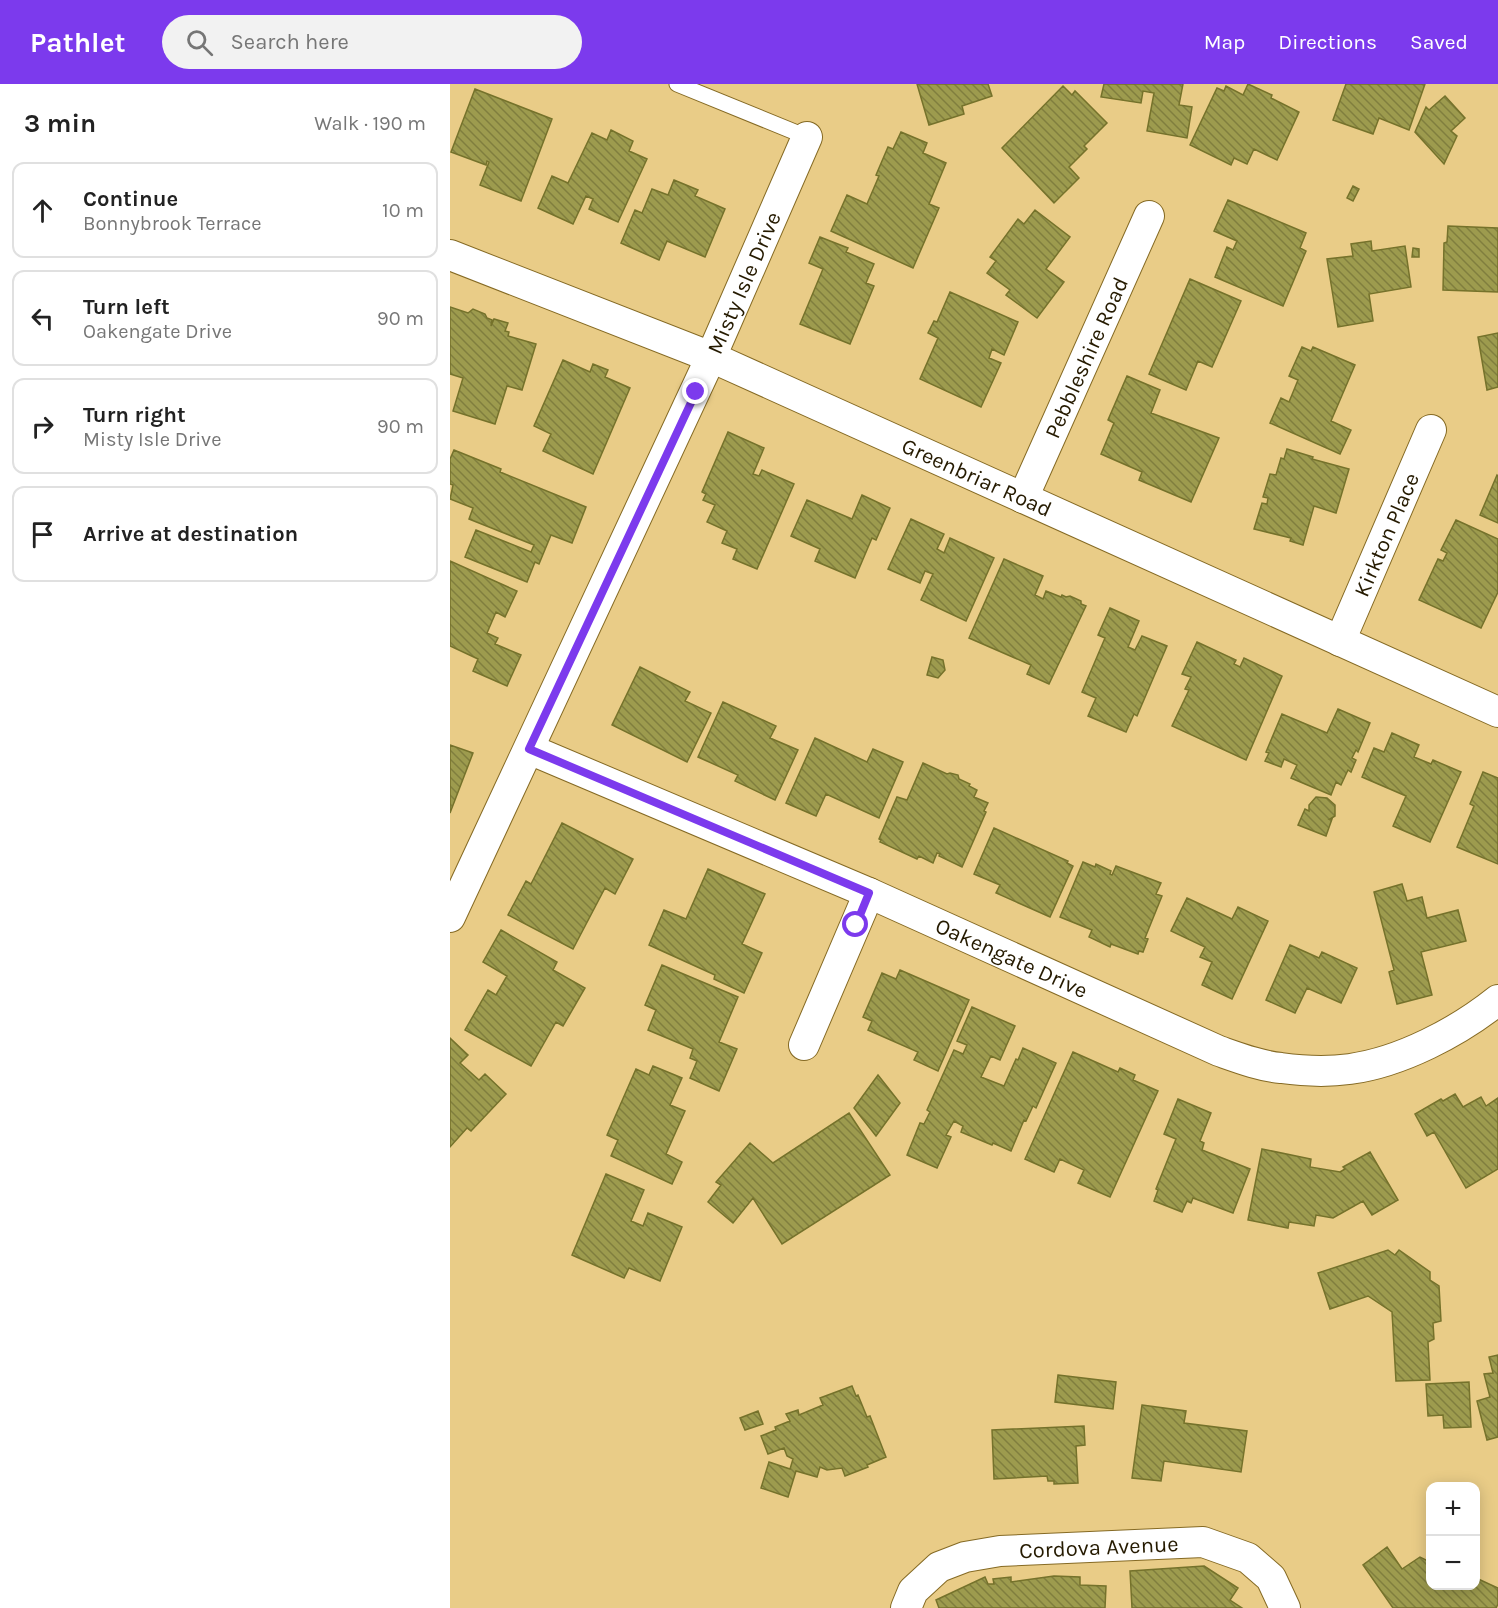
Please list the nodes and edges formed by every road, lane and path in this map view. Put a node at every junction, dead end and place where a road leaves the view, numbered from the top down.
1 (677, 84) edge
2 (807, 137) joint
3 (1149, 216) dead end
4 (450, 255) edge
5 (711, 357) junction
6 (1431, 430) dead end
7 (1023, 498) junction
8 (1340, 641) junction
9 (1498, 712) edge
10 (529, 749) junction
11 (869, 893) junction
12 (450, 917) edge
13 (1498, 1000) edge
14 (804, 1045) dead end
15 (906, 1608) edge
16 (1285, 1608) edge

1 - 2 lane
2 - 5 street, Misty Isle Drive
3 - 7 street, Pebbleshire Road
4 - 5 street, Greenbriar Road
5 - 7 street, Greenbriar Road
5 - 10 street, Misty Isle Drive
6 - 8 street, Kirkton Place
7 - 8 street, Greenbriar Road
8 - 9 street, Greenbriar Road
10 - 11 street, Oakengate Drive
10 - 12 street, Misty Isle Drive
11 - 13 street, Oakengate Drive
11 - 14 street
15 - 16 street, Cordova Avenue

